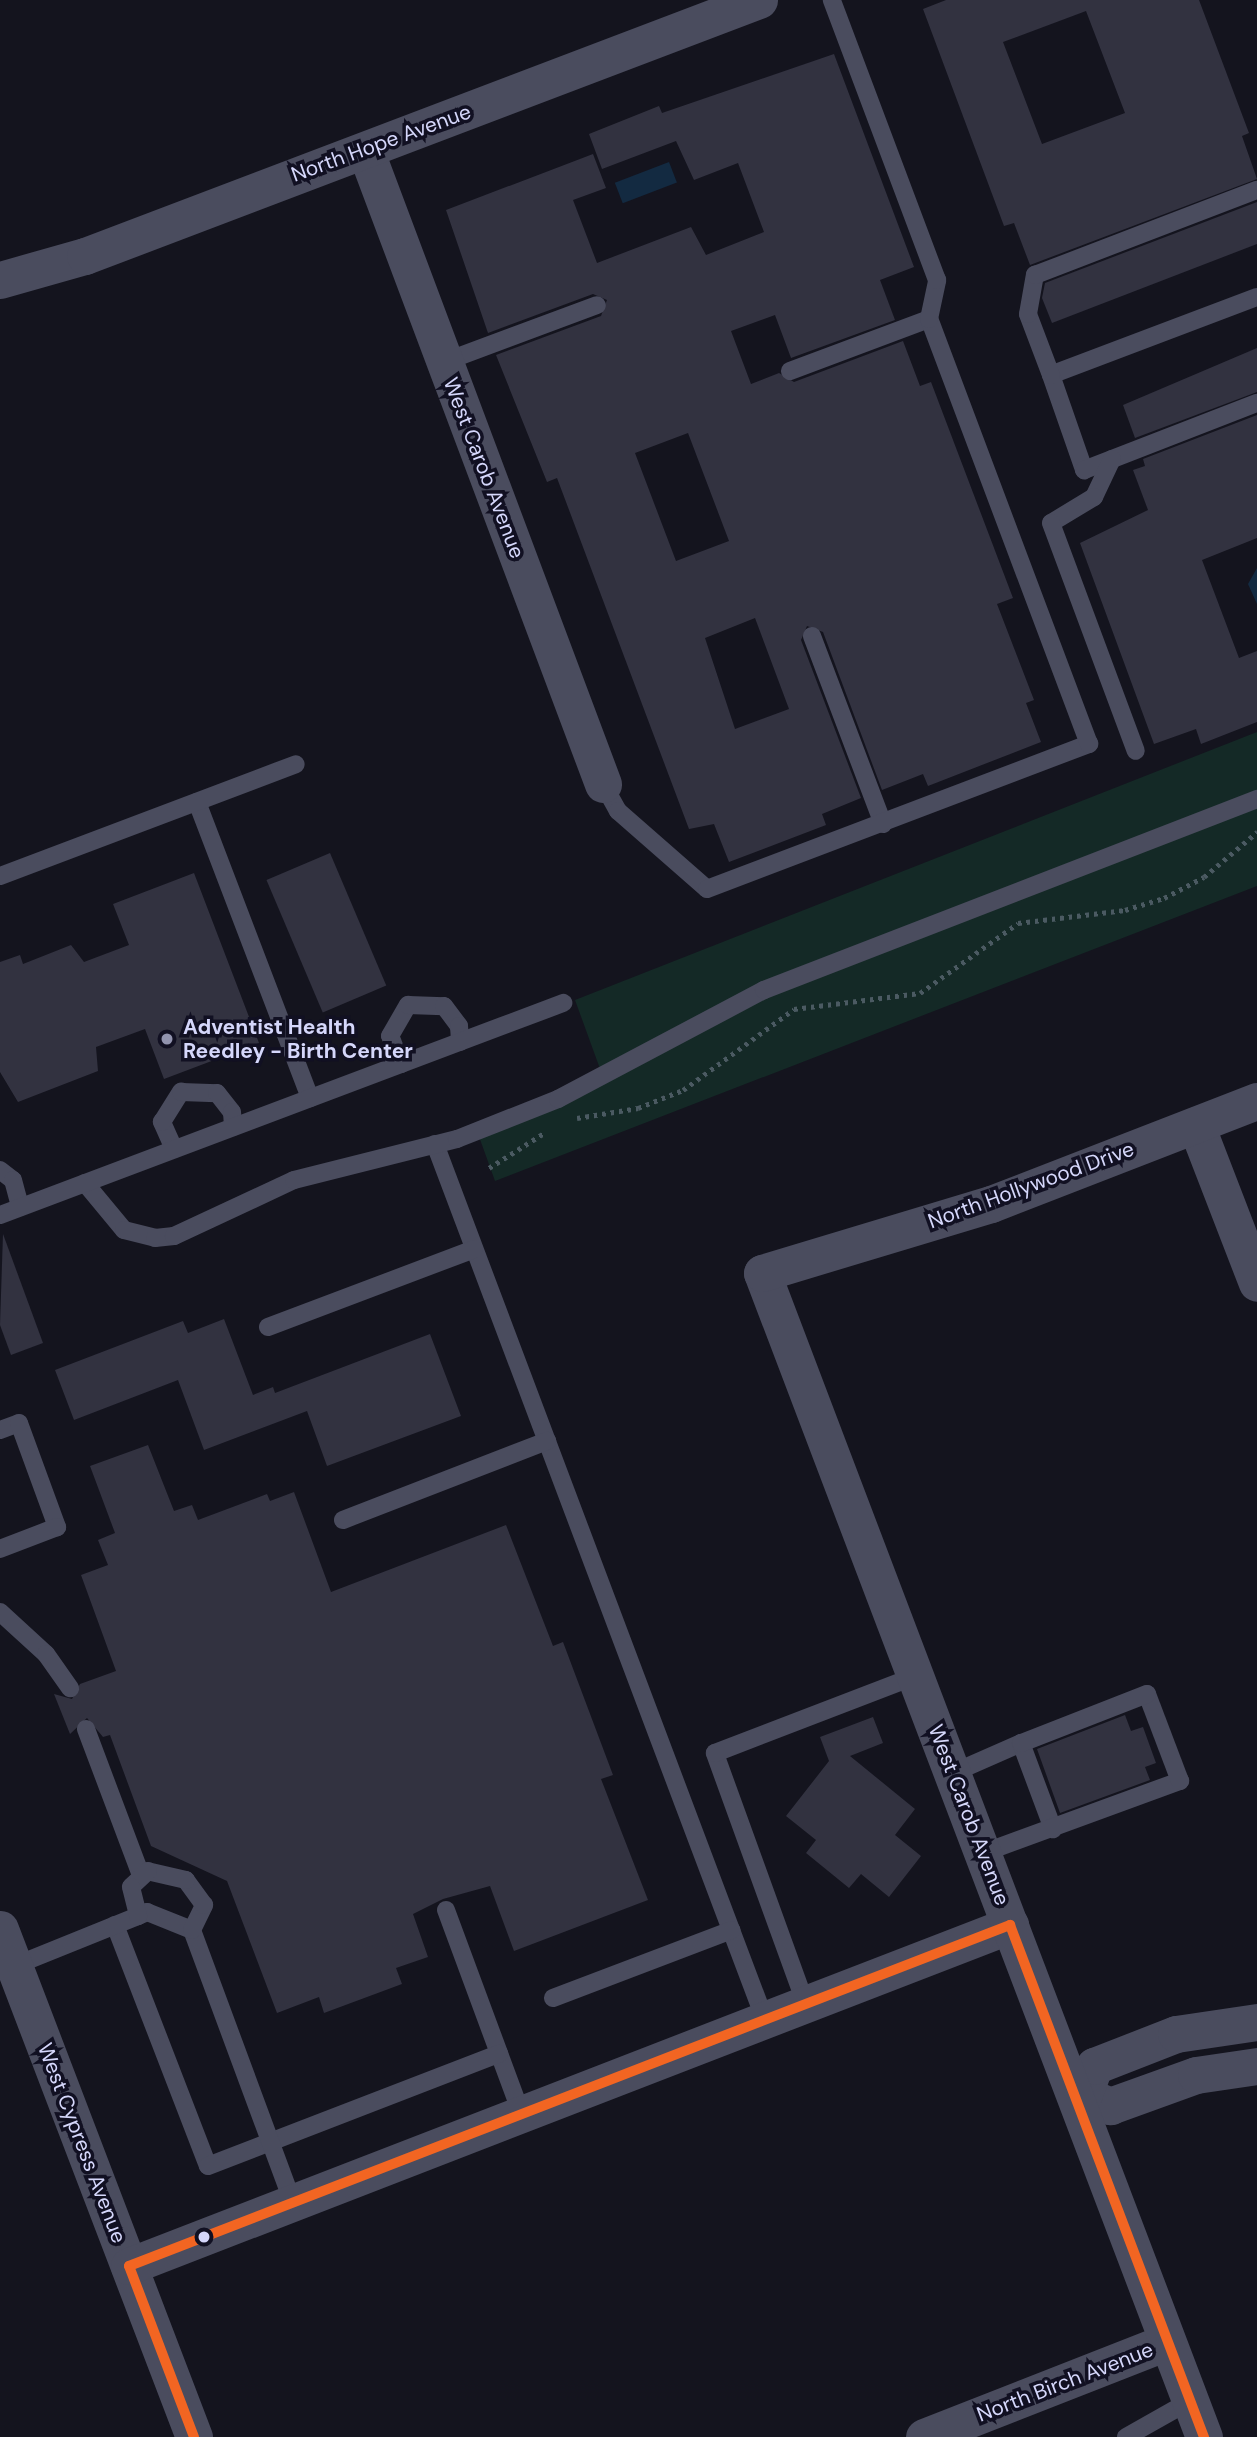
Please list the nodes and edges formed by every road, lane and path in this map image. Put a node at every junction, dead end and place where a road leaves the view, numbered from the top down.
1 (760, 0) edge
2 (832, 0) edge
3 (366, 152) junction
4 (1257, 190) edge
5 (0, 279) edge
6 (1257, 297) edge
7 (597, 305) dead end
8 (929, 319) junction
9 (444, 362) junction
10 (790, 371) dead end
11 (1051, 375) junction
12 (1257, 403) edge
13 (1112, 459) junction
14 (1084, 470) junction
15 (1094, 497) junction
16 (812, 636) dead end
17 (1136, 751) dead end
18 (296, 764) dead end
19 (603, 784) joint
20 (1257, 799) edge
21 (197, 802) junction
22 (883, 824) junction
23 (1257, 832) edge
24 (0, 876) edge
25 (563, 1003) dead end
26 (460, 1042) junction
27 (401, 1064) junction
28 (310, 1098) junction
29 (1257, 1101) edge
30 (569, 1120) dead end
31 (1196, 1125) junction
32 (556, 1126) dead end
33 (233, 1127) junction
34 (435, 1144) junction
35 (174, 1149) junction
36 (489, 1168) dead end
37 (0, 1170) edge
38 (85, 1183) junction
39 (20, 1207) junction
40 (0, 1215) edge
41 (474, 1249) junction
42 (762, 1273) joint
43 (1257, 1283) edge
44 (268, 1327) dead end
45 (0, 1430) edge
46 (547, 1441) junction
47 (343, 1520) dead end
48 (0, 1549) edge
49 (0, 1612) edge
50 (916, 1676) junction
51 (70, 1688) dead end
52 (86, 1729) dead end
53 (1021, 1743) junction
54 (953, 1773) junction
55 (1053, 1829) junction
56 (983, 1853) junction
57 (141, 1875) junction
58 (446, 1910) dead end
59 (138, 1916) junction
60 (1010, 1924) junction
61 (115, 1925) junction
62 (0, 1928) edge
63 (192, 1930) junction
64 (732, 1930) junction
65 (14, 1966) junction
66 (553, 1998) dead end
67 (806, 2004) junction
68 (765, 2020) junction
69 (1250, 2023) edge
70 (1137, 2049) junction
71 (499, 2054) junction
72 (1253, 2066) edge
73 (1153, 2089) junction
74 (1090, 2099) junction
75 (522, 2115) junction
76 (270, 2143) junction
77 (293, 2203) junction
78 (130, 2266) junction
79 (1167, 2342) junction
80 (1190, 2401) junction
81 (194, 2437) edge
82 (924, 2437) edge
83 (1126, 2437) edge
84 (1204, 2437) edge

1 - 3 street, North Hope Avenue
2 - 8 lane
3 - 5 street, North Hope Avenue
3 - 9 street, West Carob Avenue
4 - 11 lane
6 - 11 lane
7 - 9 lane
8 - 10 lane
8 - 22 lane
9 - 19 street, West Carob Avenue
11 - 14 lane
12 - 13 lane
13 - 14 lane
13 - 15 lane
14 - 15 lane
15 - 17 lane
16 - 22 lane
18 - 21 lane
19 - 22 lane
20 - 34 lane
21 - 24 lane
21 - 28 lane
23 - 30 path
25 - 26 lane
26 - 27 lane
26 - 27 lane
27 - 28 lane
28 - 33 lane
29 - 31 street, North Hollywood Drive
31 - 42 street, North Hollywood Drive
31 - 43 street
32 - 36 path
33 - 35 lane
33 - 35 lane
34 - 38 lane
34 - 41 lane
35 - 38 lane
37 - 39 lane
38 - 39 lane
39 - 40 lane
41 - 44 lane
41 - 46 lane
42 - 50 street, West Carob Avenue
45 - 48 lane
46 - 47 lane
46 - 64 lane
49 - 51 lane
50 - 54 street, West Carob Avenue
50 - 67 lane
52 - 57 lane
53 - 54 lane
53 - 55 lane
53 - 55 lane
54 - 56 street, West Carob Avenue
55 - 56 lane
56 - 60 street, West Carob Avenue
57 - 59 lane
57 - 63 lane
58 - 71 lane
59 - 61 lane
59 - 63 lane
60 - 67 street
60 - 74 street, West Carob Avenue
61 - 65 lane
61 - 76 lane
62 - 65 street, West Cypress Avenue
63 - 76 lane
64 - 66 lane
64 - 68 lane
65 - 78 street, West Cypress Avenue
67 - 68 street
68 - 75 street
69 - 70 street
69 - 72 lane
70 - 73 lane
70 - 74 street
71 - 75 lane
71 - 76 lane
72 - 73 street
73 - 74 street
74 - 79 street, West Carob Avenue
75 - 77 street
76 - 77 lane
77 - 78 street
78 - 81 street, West Cypress Avenue
79 - 80 street, West Carob Avenue
79 - 82 street, North Birch Avenue
80 - 83 lane
80 - 84 street, West Carob Avenue

